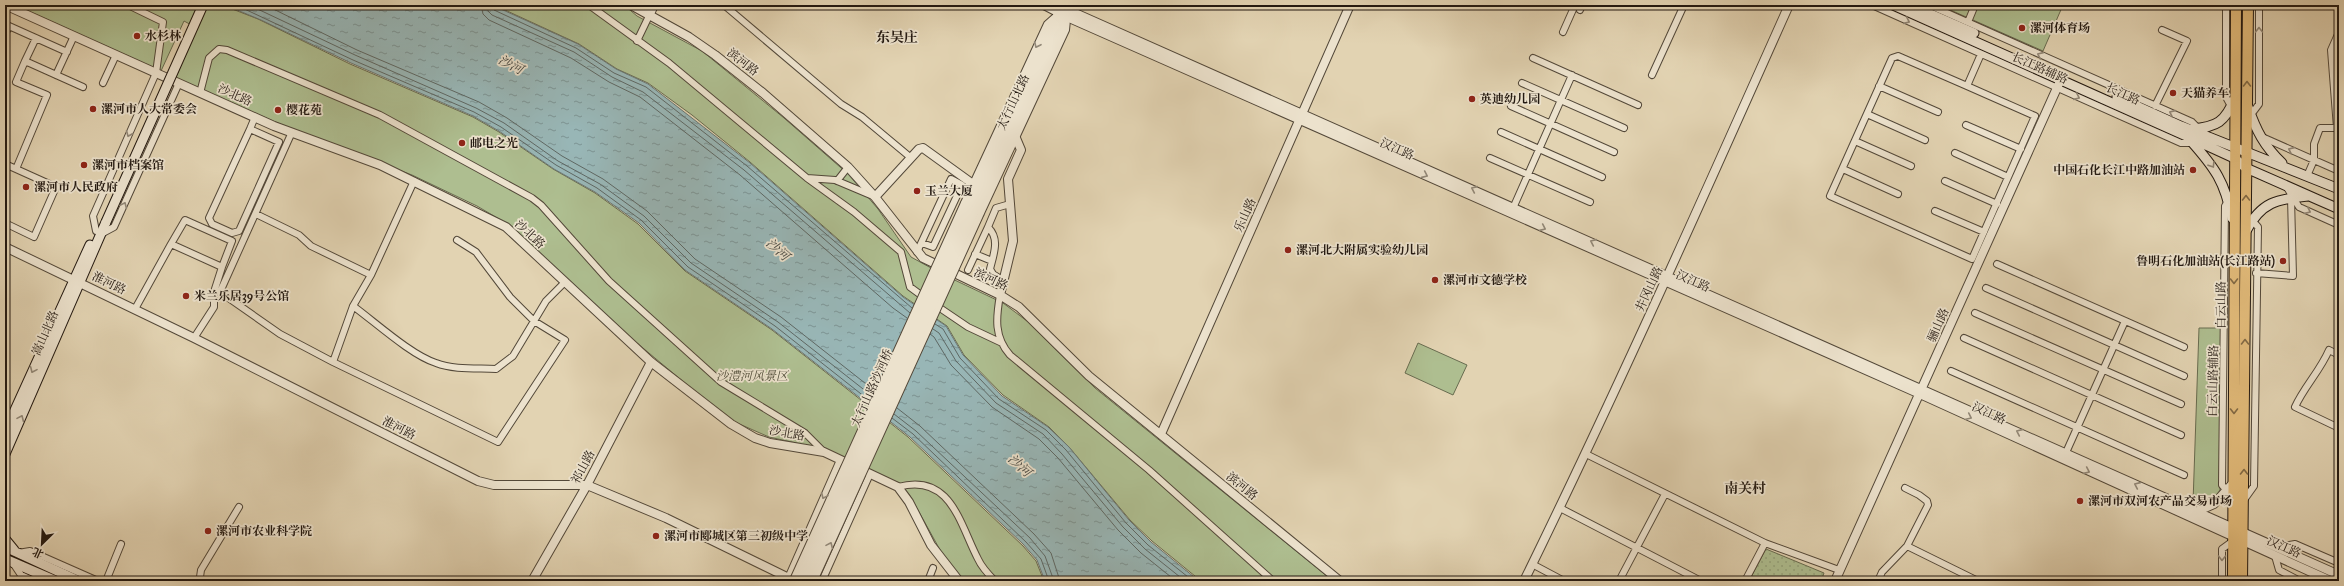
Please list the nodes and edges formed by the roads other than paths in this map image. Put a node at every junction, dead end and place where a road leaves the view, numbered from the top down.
1 (5, 5) edge
2 (128, 5) edge
3 (196, 5) edge
4 (203, 5) edge
5 (589, 5) edge
6 (631, 5) edge
7 (654, 5) edge
8 (724, 5) edge
9 (1044, 5) edge
10 (1350, 5) edge
11 (1684, 5) edge
12 (1789, 5) edge
13 (1872, 5) edge
14 (1893, 5) edge
15 (1910, 5) edge
16 (1929, 5) edge
17 (1975, 5) edge
18 (2226, 5) edge
19 (2236, 5) edge
20 (2248, 5) edge
21 (2259, 5) edge
22 (1579, 7) edge
23 (1064, 9) edge
24 (649, 16) junction
25 (1968, 22) junction
26 (2162, 30) dead end
27 (1563, 32) dead end
28 (2339, 32) edge
29 (5, 35) edge
30 (74, 36) junction
31 (36, 38) junction
32 (637, 41) junction
33 (67, 52) junction
34 (1981, 54) junction
35 (116, 55) junction
36 (1533, 58) dead end
37 (25, 61) junction
38 (156, 73) junction
39 (56, 75) junction
40 (1572, 75) junction
41 (1652, 76) dead end
42 (2061, 79) junction
43 (103, 83) dead end
44 (179, 83) junction
45 (1522, 83) dead end
46 (1879, 86) junction
47 (1967, 86) junction
48 (83, 87) dead end
49 (2058, 88) junction
50 (200, 93) junction
51 (1561, 100) junction
52 (2233, 103) junction
53 (1638, 104) dead end
54 (1511, 106) dead end
55 (2155, 106) junction
56 (1938, 112) dead end
57 (1867, 114) junction
58 (255, 117) junction
59 (1302, 117) junction
60 (2248, 118) junction
61 (1551, 124) junction
62 (1966, 125) dead end
63 (1624, 128) dead end
64 (2338, 128) edge
65 (250, 129) junction
66 (292, 132) junction
67 (1501, 132) dead end
68 (1014, 134) junction
69 (2258, 135) junction
70 (2195, 136) junction
71 (1925, 140) dead end
72 (1855, 141) junction
73 (2235, 147) junction
74 (1540, 149) junction
75 (2021, 149) junction
76 (2246, 151) junction
77 (1614, 152) dead end
78 (1955, 154) dead end
79 (910, 156) junction
80 (1490, 158) dead end
81 (2234, 158) junction
82 (2314, 160) junction
83 (5, 164) edge
84 (1911, 166) dead end
85 (848, 167) junction
86 (2286, 167) junction
87 (2246, 168) junction
88 (16, 169) junction
89 (1843, 169) junction
90 (2339, 171) edge
91 (1528, 175) junction
92 (2307, 176) junction
93 (1602, 177) dead end
94 (2008, 177) junction
95 (807, 178) junction
96 (414, 181) junction
97 (837, 181) junction
98 (1945, 181) dead end
99 (974, 186) junction
100 (2286, 186) junction
101 (2339, 189) edge
102 (1898, 194) dead end
103 (2232, 196) junction
104 (2310, 196) junction
105 (875, 197) junction
106 (2292, 198) junction
107 (1590, 202) dead end
108 (1010, 204) junction
109 (1997, 204) junction
110 (1514, 206) junction
111 (972, 208) junction
112 (2339, 209) edge
113 (1935, 211) dead end
114 (256, 214) junction
115 (2249, 217) junction
116 (104, 221) junction
117 (5, 224) edge
118 (2339, 225) edge
119 (988, 227) junction
120 (98, 232) junction
121 (1984, 232) junction
122 (457, 240) dead end
123 (922, 243) junction
124 (171, 244) junction
125 (5, 248) edge
126 (917, 252) junction
127 (976, 254) junction
128 (992, 261) junction
129 (1997, 264) dead end
130 (222, 267) junction
131 (968, 270) dead end
132 (2256, 273) junction
133 (372, 275) junction
134 (1667, 279) junction
135 (77, 281) junction
136 (1004, 281) junction
137 (564, 283) junction
138 (1986, 288) dead end
139 (1000, 296) junction
140 (352, 306) junction
141 (136, 309) junction
142 (1975, 313) dead end
143 (534, 321) junction
144 (2125, 321) junction
145 (194, 338) junction
146 (1964, 338) dead end
147 (1002, 344) junction
148 (2114, 345) junction
149 (2184, 347) dead end
150 (2339, 355) edge
151 (333, 362) junction
152 (651, 362) junction
153 (2103, 370) junction
154 (1950, 372) dead end
155 (2184, 376) dead end
156 (1921, 391) junction
157 (2092, 396) junction
158 (2181, 404) dead end
159 (2078, 428) junction
160 (2339, 428) edge
161 (5, 432) edge
162 (1161, 434) junction
163 (2181, 435) dead end
164 (824, 452) junction
165 (5, 454) edge
166 (1586, 454) junction
167 (2064, 457) junction
168 (840, 460) junction
169 (870, 474) junction
170 (2184, 475) dead end
171 (587, 485) junction
172 (898, 487) junction
173 (1905, 488) dead end
174 (2231, 490) junction
175 (1665, 494) junction
176 (2244, 500) junction
177 (239, 507) dead end
178 (1560, 508) junction
179 (2196, 512) junction
180 (2237, 536) junction
181 (5, 539) edge
182 (1765, 543) junction
183 (121, 544) dead end
184 (1907, 546) junction
185 (5, 547) edge
186 (1637, 548) junction
187 (2277, 548) junction
188 (16, 553) junction
189 (2275, 556) junction
190 (8, 561) edge
191 (1532, 564) junction
192 (2339, 564) edge
193 (933, 568) dead end
194 (2339, 575) edge
195 (1838, 578) edge
196 (793, 580) edge
197 (34, 581) edge
198 (56, 581) edge
199 (79, 581) edge
200 (98, 581) edge
201 (106, 581) edge
202 (203, 581) edge
203 (532, 581) edge
204 (807, 581) edge
205 (814, 581) edge
206 (822, 581) edge
207 (928, 581) edge
208 (959, 581) edge
209 (995, 581) edge
210 (1273, 581) edge
211 (1340, 581) edge
212 (1524, 581) edge
213 (1564, 581) edge
214 (1619, 581) edge
215 (1701, 581) edge
216 (1745, 581) edge
217 (1878, 581) edge
218 (1978, 581) edge
219 (2222, 581) edge
220 (2233, 581) edge
221 (2242, 581) edge
222 (2300, 581) edge
223 (2331, 581) edge

1 - 30 street, 沙北路
2 - 38 street
3 - 116 main road
4 - 116 main road, bridge
5 - 32 street
6 - 24 street, 滨河路
7 - 24 street
8 - 79 street
9 - 23 street, 汉江路
10 - 59 street, 乐山路
11 - 41 street
12 - 134 street, 井冈山路
13 -> 34 street, 长江路辅路
14 - 42 main road, 长江路
15 - 70 main road, 长江路
16 - 25 street, 长江路辅路
17 - 25 street
18 - 52 street
19 - 52 highway, 白云山路
60 -> 20 highway, 白云山路
60 -> 21 street
22 - 27 street
23 - 59 street, 汉江路
23 - 68 main road, 太行山北路
23 -> 99 main road, 太行山北路
24 - 32 street
24 - 85 street, 滨河路
55 -> 25 street, 长江路辅路
26 - 55 street
28 - 64 street
29 - 31 street
30 - 33 street
30 - 35 street, 沙北路
31 - 33 street
31 - 37 street
32 - 95 street
33 - 39 street
34 - 47 street
34 - 49 street, 长江路辅路
35 - 38 street, 沙北路
35 - 43 street
36 - 40 street
37 - 39 street
37 - 88 street
38 - 44 street, 沙北路
38 -> 120 street
39 - 48 street
40 - 51 street
40 - 53 street
42 - 49 street, 骊山路
42 - 70 main road, 长江路
44 - 50 street, 沙北路
120 -> 44 street
45 - 51 street
46 - 47 street
46 - 56 street
46 - 57 street
47 - 75 street
49 -> 70 street, 长江路辅路
49 - 156 street, 骊山路
50 - 58 street, 沙北路
50 - 164 street
51 - 61 street
51 - 63 street
52 - 70 main road
52 - 73 highway, 白云山路
54 - 61 street
70 -> 55 street, 长江路辅路
57 - 71 street
57 - 72 street
58 - 65 street
58 - 66 street, 沙北路
110 -> 59 street, 汉江路
59 -> 134 street, 汉江路
59 - 162 street, 乐山路
60 - 69 main road
60 - 76 highway, 白云山路
61 - 74 street
61 - 77 street
62 - 75 street
64 - 82 street
65 - 65 street
66 - 96 street, 沙北路
66 - 114 street
67 - 74 street
68 - 108 street
68 - 111 main road, 太行山北路
82 -> 69 street
69 - 86 main road
70 - 73 main road, 长江路
70 - 81 main road, 长江路
70 -> 103 main road
72 - 84 street
72 - 89 street
73 - 76 main road, 长江路
73 - 81 highway, 白云山路
74 - 91 street
74 - 93 street
75 - 94 street
76 - 81 main road
76 - 86 main road, 长江路
76 - 87 highway, 白云山路
78 - 94 street
79 - 99 street
79 - 105 street
80 - 91 street
81 - 87 main road, 长江路
81 - 103 highway, 白云山路
82 - 90 street
82 - 92 street
83 - 88 street
85 - 97 street
85 - 105 street, 滨河路
86 - 92 main road, 长江路
87 - 100 main road, 长江路
115 -> 87 highway, 白云山路
88 - 117 street
89 - 102 street
89 - 121 street
91 - 107 street
91 - 110 street
92 - 101 main road, 长江路
94 - 109 street
95 - 97 street
95 - 147 street
96 - 133 street
96 - 137 street, 沙北路
97 - 105 street
98 - 109 street
99 - 111 main road, 太行山北路
100 - 104 main road, 长江路
100 - 106 street
103 -> 174 highway, 白云山路
103 - 174 street, 白云山路辅路
104 - 106 main road
104 - 112 main road, 长江路
105 - 126 street, 滨河路
106 - 115 main road
106 -> 118 street
106 - 132 street
108 - 119 street
108 - 136 street
109 - 121 street
134 -> 110 street, 汉江路
111 - 196 main road, 太行山路沙河桥, bridge
111 - 204 main road, 太行山路沙河桥, bridge
205 -> 111 street, bridge
113 - 121 street
114 - 133 street
114 - 151 street
115 - 132 street
176 -> 115 highway, 白云山路
116 - 120 main road, 嵩山北路
119 - 127 street
119 - 128 street
120 - 135 main road, 嵩山北路
122 - 143 street
123 - 123 street
123 - 126 street
124 - 130 street
124 - 130 street
124 - 141 street
125 - 135 street, 淮河路
126 - 139 street, 滨河路
127 - 128 street
127 - 131 street
128 - 136 street
129 - 144 street
130 - 145 street
132 - 176 street
133 - 140 street
134 - 156 street, 汉江路
134 - 166 street, 井冈山路
135 - 141 street, 淮河路
135 -> 161 main road, 嵩山北路
165 -> 135 main road, 嵩山北路
136 - 139 street
137 - 143 street
137 - 152 street, 沙北路
138 - 148 street
139 - 147 street
139 - 162 street, 滨河路
140 - 143 street
140 - 151 street
141 - 145 street, 淮河路
142 - 153 street
143 - 151 street
144 - 148 street
144 - 149 street
145 - 171 street, 淮河路
146 - 157 street
147 - 210 street
148 - 153 street
148 - 155 street
150 - 160 street
152 - 164 street, 沙北路
152 - 171 street, 祁山路
153 - 157 street
153 - 158 street
154 - 159 street
156 - 167 street, 汉江路
156 - 195 street, 骊山路
157 - 159 street
157 - 163 street
159 - 167 street
159 - 170 street
162 - 211 street, 滨河路
164 - 168 street, 沙北路
166 - 175 street
166 - 178 street, 井冈山路
179 -> 167 street, 汉江路
167 -> 180 street, 汉江路
168 - 169 street, 沙北路
168 -> 196 street
169 - 172 street, 沙北路
169 - 206 street
171 - 196 street, 淮河路
171 - 203 street, 祁山路
172 - 208 street, 沙北路
172 - 209 street
173 - 184 street
174 - 179 street
174 - 180 highway, 白云山路
175 - 182 street
175 - 186 street
176 - 180 highway, 白云山路
177 - 202 street
178 - 186 street
178 - 191 street, 井冈山路
179 - 180 street, 汉江路
180 - 187 street, 汉江路
180 - 189 street, 汉江路
180 -> 219 street
180 - 220 highway, 白云山路
180 - 221 highway, 白云山路
181 - 188 main road
182 - 195 street
182 - 216 street
183 - 201 street
184 - 217 street
184 - 218 street
185 - 188 main road
186 - 214 street
186 - 215 street
187 - 192 street
187 - 194 street, 汉江路
188 - 199 main road
188 - 200 street
189 - 222 street
189 - 223 street, 汉江路
190 - 197 street
190 - 198 main road
191 - 212 street, 井冈山路
191 - 213 street
193 - 207 street

